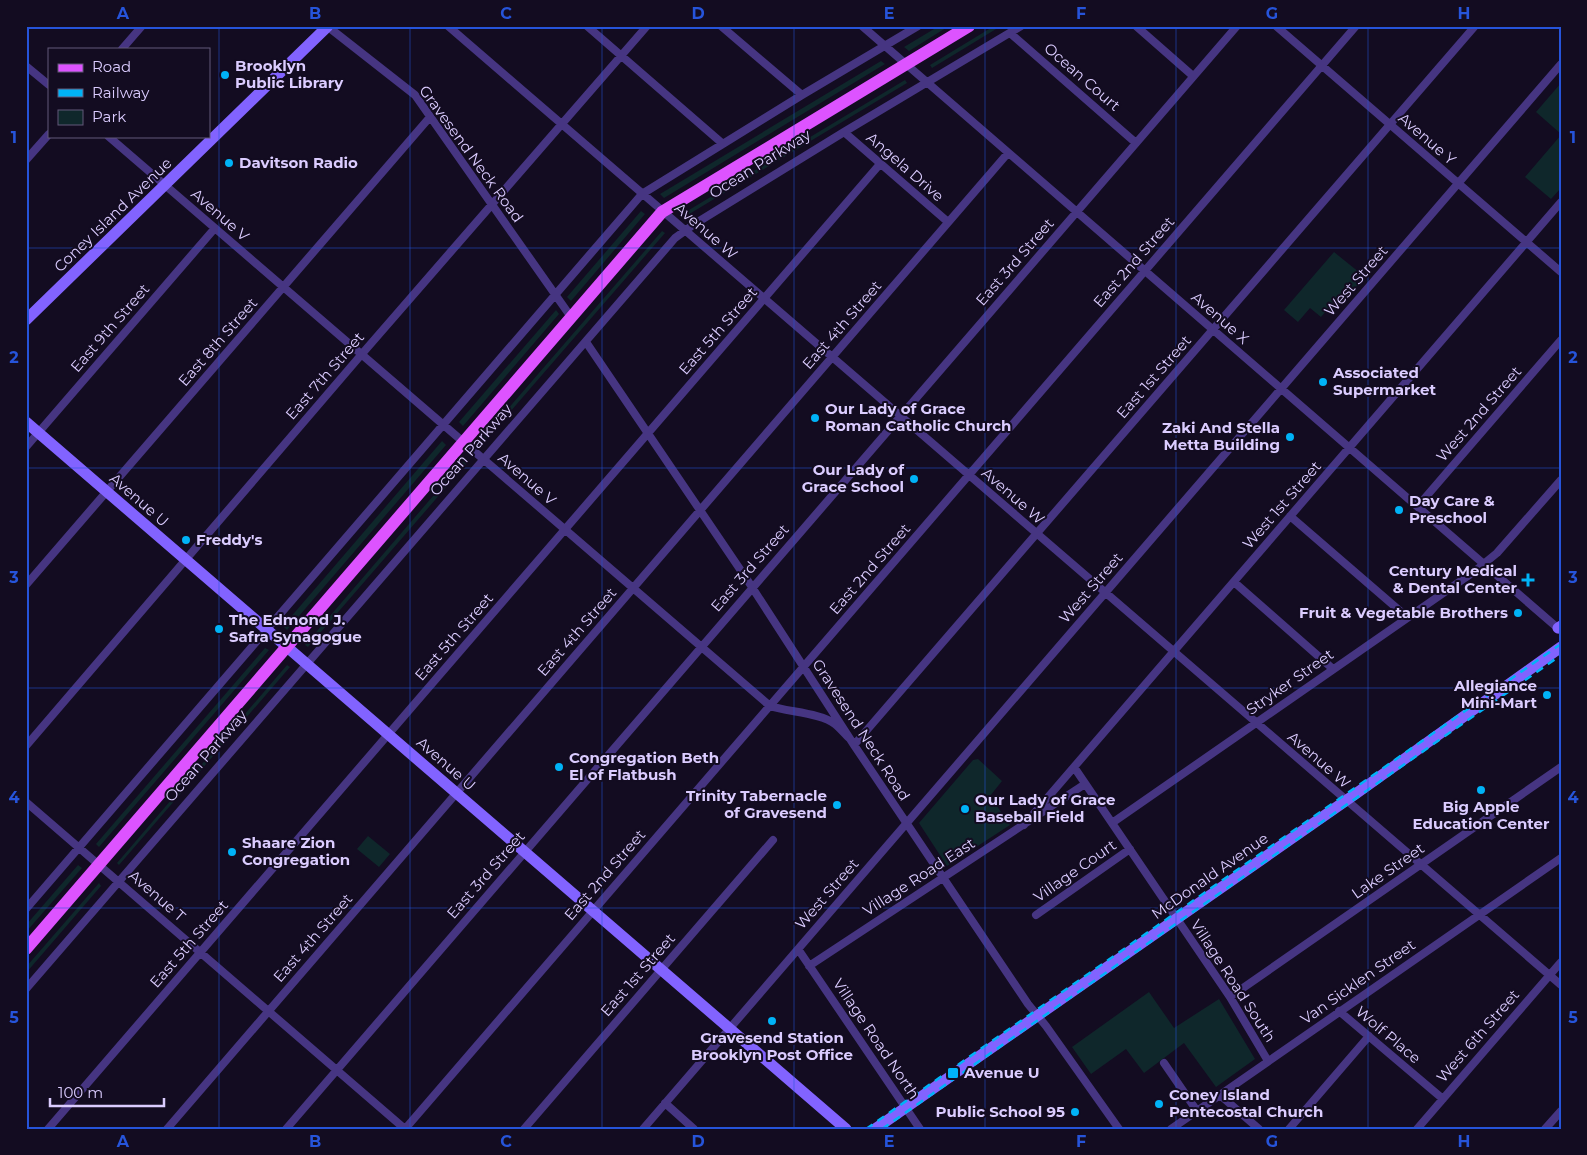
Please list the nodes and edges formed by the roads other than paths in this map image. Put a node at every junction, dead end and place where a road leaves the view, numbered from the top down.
1 (142, 26) edge
2 (327, 26) edge
3 (448, 26) edge
4 (587, 26) edge
5 (647, 26) edge
6 (722, 26) edge
7 (862, 26) edge
8 (918, 26) edge
9 (969, 26) edge
10 (1021, 26) edge
11 (1136, 26) edge
12 (1237, 26) edge
13 (1276, 26) edge
14 (1356, 26) edge
15 (1475, 26) edge
16 (1010, 33) junction
17 (885, 46) junction
18 (123, 48) edge
19 (621, 56) junction
20 (906, 64) junction
21 (1561, 64) edge
22 (26, 66) edge
23 (1322, 66) junction
24 (1193, 76) junction
25 (928, 83) junction
26 (48, 84) edge
27 (802, 95) junction
28 (430, 117) junction
29 (1390, 124) junction
30 (562, 125) junction
31 (844, 132) junction
32 (48, 135) edge
33 (110, 138) edge
34 (1136, 143) junction
35 (723, 144) junction
36 (1008, 153) junction
37 (26, 160) edge
38 (880, 164) junction
39 (1458, 184) junction
40 (165, 185) junction
41 (642, 194) junction
42 (1561, 202) edge
43 (491, 205) junction
44 (662, 212) junction
45 (1077, 212) junction
46 (948, 222) junction
47 (215, 228) junction
48 (684, 230) junction
49 (1526, 242) junction
50 (1145, 271) junction
51 (1561, 272) edge
52 (283, 287) junction
53 (555, 295) junction
54 (764, 299) junction
55 (571, 318) junction
56 (26, 320) edge
57 (1214, 330) junction
58 (1561, 340) edge
59 (586, 342) junction
60 (361, 354) junction
61 (832, 358) junction
62 (1281, 388) junction
63 (900, 417) junction
64 (26, 422) edge
65 (443, 425) junction
66 (38, 433) junction
67 (648, 433) junction
68 (464, 442) junction
69 (26, 447) edge
70 (1350, 448) junction
71 (484, 460) junction
72 (968, 476) junction
73 (1561, 480) edge
74 (107, 492) junction
75 (1418, 506) junction
76 (700, 510) junction
77 (1290, 516) junction
78 (564, 530) junction
79 (1036, 535) junction
80 (186, 560) junction
81 (1484, 564) junction
82 (1234, 582) junction
83 (26, 585) edge
84 (752, 587) junction
85 (633, 589) junction
86 (1105, 594) junction
87 (1407, 617) junction
88 (1560, 628) edge
89 (267, 630) junction
90 (287, 647) junction
91 (701, 647) junction
92 (1561, 647) edge
93 (1173, 653) junction
94 (307, 664) junction
95 (804, 667) junction
96 (1333, 669) junction
97 (770, 706) junction
98 (1256, 724) junction
99 (388, 734) junction
100 (852, 742) junction
101 (26, 746) edge
102 (1074, 767) junction
103 (1561, 767) edge
104 (1085, 784) junction
105 (456, 793) junction
106 (1345, 801) junction
107 (26, 802) edge
108 (1112, 823) junction
109 (906, 824) junction
110 (1024, 825) junction
111 (773, 840) dead end
112 (79, 848) junction
113 (1130, 849) junction
114 (524, 852) junction
115 (1561, 858) edge
116 (99, 865) junction
117 (1420, 865) junction
118 (944, 878) junction
119 (119, 882) junction
120 (26, 909) edge
121 (593, 911) junction
122 (1036, 915) dead end
123 (1478, 915) junction
124 (1177, 918) junction
125 (26, 949) edge
126 (798, 949) junction
127 (200, 952) junction
128 (1561, 962) edge
129 (809, 966) junction
130 (661, 970) junction
131 (1549, 976) junction
132 (1561, 986) edge
133 (26, 990) edge
134 (1230, 997) junction
135 (268, 1011) junction
136 (1339, 1011) junction
137 (1037, 1014) junction
138 (729, 1029) junction
139 (1369, 1036) junction
140 (1268, 1061) junction
141 (1164, 1063) dead end
142 (337, 1070) junction
143 (1220, 1095) junction
144 (1442, 1099) junction
145 (665, 1103) junction
146 (906, 1108) junction
147 (1197, 1111) junction
148 (1561, 1111) edge
149 (48, 1129) edge
150 (167, 1129) edge
151 (286, 1129) edge
152 (405, 1129) edge
153 (524, 1129) edge
154 (643, 1129) edge
155 (694, 1129) edge
156 (846, 1129) edge
157 (875, 1129) edge
158 (920, 1129) edge
159 (1119, 1129) edge
160 (1171, 1129) edge
161 (1259, 1129) edge
162 (1289, 1129) edge
163 (1417, 1129) edge
164 (1545, 1129) edge

1 - 18 street
2 - 28 street, Gravesend Neck Road
2 - 40 main road, Coney Island Avenue
3 - 30 street, Avenue W
4 - 19 street
5 - 19 street, East 7th Street
6 - 27 street
7 - 17 street, Avenue X
8 - 17 street
9 - 20 main road, Ocean Parkway
10 - 16 street, Ocean Parkway
11 - 24 street
12 - 24 street, East 3rd Street
13 - 23 street, Avenue Y
14 - 23 street, East 2nd Street
15 - 29 street, East 1st Street
16 - 25 street, Ocean Parkway
16 - 34 street, Ocean Court
17 - 20 street, Avenue X
17 - 27 street
19 - 30 street, East 7th Street
19 - 35 street
20 - 25 street, Avenue X
20 - 44 main road, Ocean Parkway
21 - 39 street, West Street
22 - 26 street
23 - 29 street, Avenue Y
23 - 50 street, East 2nd Street
24 - 34 street, East 3rd Street
25 - 31 street, Ocean Parkway
25 - 36 street, Avenue X
27 - 35 street
28 - 43 street, Gravesend Neck Road
28 - 52 street, East 8th Street
29 - 39 street, Avenue Y
29 - 57 street, East 1st Street
30 - 41 street, Avenue W
30 - 43 street, East 7th Street
31 - 38 street, Angela Drive
31 - 48 street, Ocean Parkway
32 - 37 street
33 - 40 street, Avenue V
34 - 45 street, East 3rd Street
35 - 41 street
36 - 45 street, Avenue X
36 - 46 street, East 4th Street
38 - 46 street, Angela Drive
38 - 54 street, East 5th Street
39 - 49 street, Avenue Y
39 - 62 street, West Street
40 - 47 street, Avenue V
40 - 56 main road, Coney Island Avenue
41 - 44 street, Avenue W
41 - 53 street
42 - 49 street, West 1st Street
43 - 53 street, Gravesend Neck Road
43 - 60 street, East 7th Street
44 - 48 street, Avenue W
44 - 55 main road, Ocean Parkway
45 - 50 street, Avenue X
45 - 63 street, East 3rd Street
46 - 61 street, East 4th Street
47 - 52 street, Avenue V
47 - 66 street, East 9th Street
48 - 54 street, Avenue W
48 - 59 street, Ocean Parkway
49 - 51 street, Avenue Y
49 - 70 street, West 1st Street
50 - 57 street, Avenue X
50 - 72 street, East 2nd Street
52 - 60 street, Avenue V
52 - 74 street, East 8th Street
53 - 55 street, Gravesend Neck Road
53 - 65 street
54 - 61 street, Avenue W
54 - 67 street, East 5th Street
55 - 68 main road, Ocean Parkway
57 - 62 street, Avenue X
57 - 79 street, East 1st Street
58 - 75 street, West 2nd Street
59 - 67 street, Gravesend Neck Road
59 - 71 street, Ocean Parkway
60 - 65 street, Avenue V
60 - 80 street, East 7th Street
61 - 63 street, Avenue W
61 - 76 street, East 4th Street
62 - 70 street, Avenue X
62 - 86 street, West Street
63 - 72 street, Avenue W
63 - 84 street, East 3rd Street
64 - 66 main road, Avenue U
65 - 68 street, Avenue V
65 - 89 street
66 - 69 street, East 9th Street
66 - 74 main road, Avenue U
67 - 76 street, Gravesend Neck Road
67 - 78 street, East 5th Street
68 - 71 street, Avenue V
68 - 90 main road, Ocean Parkway
70 - 75 street, Avenue X
70 - 77 street, West 1st Street
71 - 78 street, Avenue V
71 - 94 street, Ocean Parkway
72 - 79 street, Avenue W
72 - 95 street, East 2nd Street
73 - 81 street, Stryker Street
74 - 80 main road, Avenue U
74 - 83 street, East 8th Street
75 - 81 street, Avenue X
76 - 84 street, Gravesend Neck Road
76 - 85 street, East 4th Street
77 - 82 street, West 1st Street
77 - 87 street
78 - 85 street, Avenue V
78 - 99 street, East 5th Street
79 - 86 street, Avenue W
79 - 100 street, East 1st Street
80 - 89 main road, Avenue U
80 - 101 street, East 7th Street
81 - 87 street, Stryker Street
81 - 88 street, Avenue X
82 - 93 street, West 1st Street
82 - 96 street
84 - 91 street, East 3rd Street
84 - 95 street, Gravesend Neck Road
85 - 91 street, Avenue V
85 - 105 street, East 4th Street
86 - 93 street, Avenue W
86 - 109 street, West Street
87 - 96 street, Stryker Street
89 - 90 main road, Avenue U
89 - 112 street
90 - 94 main road, Avenue U
90 - 116 main road, Ocean Parkway
91 - 97 street, Avenue V
91 - 114 street, East 3rd Street
92 - 106 main road, McDonald Avenue
93 - 98 street, Avenue W
93 - 102 street, West 1st Street
94 - 99 main road, Avenue U
94 - 119 street, Ocean Parkway
95 - 97 street, East 2nd Street
95 - 100 street, Gravesend Neck Road
96 - 98 street, Stryker Street
97 - 100 street, Avenue V
97 - 121 street, East 2nd Street
98 - 106 street, Avenue W
98 - 108 street, Stryker Street
99 - 105 main road, Avenue U
99 - 127 street, East 5th Street
100 - 109 street, Gravesend Neck Road
102 - 104 street, Village Road South
102 - 110 street, West 1st Street
103 - 117 street, Lake Street
104 - 108 street, Village Road South
104 - 110 street, Village Road East
105 - 114 main road, Avenue U
105 - 135 street, East 4th Street
106 - 117 street, Avenue W
106 - 124 main road, McDonald Avenue
107 - 112 street, Avenue T
108 - 113 street, Village Road South
109 - 118 street, Gravesend Neck Road
109 - 126 street, West Street
110 - 118 street, Village Road East
111 - 130 street, East 1st Street
112 - 116 street, Avenue T
112 - 120 street
113 - 122 street, Village Court
113 - 124 street, Village Road South
114 - 121 main road, Avenue U
114 - 142 street, East 3rd Street
115 - 123 street, Van Sicklen Street
116 - 119 street, Avenue T
116 - 125 main road, Ocean Parkway
117 - 123 street, Avenue W
117 - 134 street, Lake Street
118 - 129 street, Village Road East
118 - 137 street, Gravesend Neck Road
119 - 127 street, Avenue T
119 - 133 street, Ocean Parkway
121 - 130 main road, Avenue U
121 - 152 street, East 2nd Street
123 - 131 street, Avenue W
123 - 136 street, Van Sicklen Street
124 - 134 street, Village Road South
124 - 137 main road, McDonald Avenue
126 - 129 street
126 - 138 street, West Street
127 - 135 street, Avenue T
127 - 149 street, East 5th Street
128 - 131 street, West 6th Street
129 - 146 street, Village Road North
130 - 138 main road, Avenue U
130 - 153 street, East 1st Street
131 - 132 street, Avenue W
131 - 144 street, West 6th Street
134 - 140 street, Village Road South
135 - 142 street, Avenue T
135 - 150 street, East 4th Street
136 - 139 street, Wolf Place
136 - 140 street, Van Sicklen Street
137 - 146 main road, McDonald Avenue
137 - 159 street, Gravesend Neck Road
138 - 145 street, West Street
138 - 156 main road, Avenue U
139 - 144 street, Wolf Place
139 - 162 street
140 - 143 street, Van Sicklen Street
141 - 147 street
142 - 151 street, East 3rd Street
142 - 152 street, Avenue T
143 - 147 street, Van Sicklen Street
143 - 161 street
144 - 163 street, West 6th Street
145 - 154 street, West Street
145 - 155 street
146 - 157 main road, McDonald Avenue
146 - 158 street, Village Road North
147 - 160 street, Van Sicklen Street
148 - 164 street

